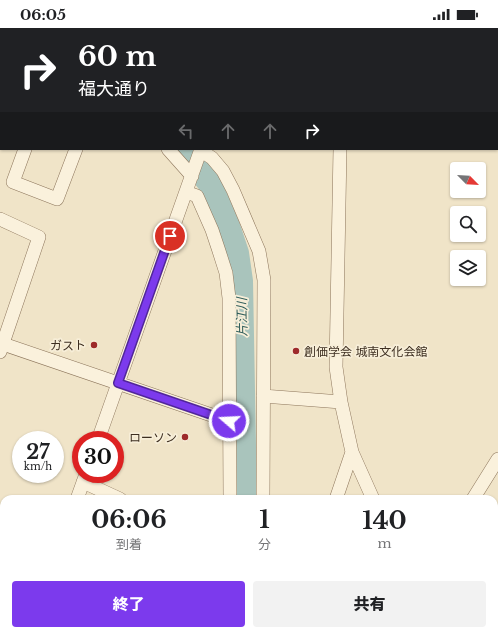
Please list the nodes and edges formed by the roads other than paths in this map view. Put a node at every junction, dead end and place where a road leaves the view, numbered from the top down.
1 (25, 150) edge
2 (76, 150) edge
3 (169, 150) edge
4 (201, 150) edge
5 (202, 150) edge
6 (340, 150) edge
7 (192, 176) junction
8 (186, 192) junction
9 (0, 219) edge
10 (1, 347) edge
11 (118, 383) junction
12 (263, 396) junction
13 (341, 402) junction
14 (229, 421) junction
15 (101, 431) edge
16 (352, 452) junction
17 (498, 459) edge
18 (83, 483) edge
19 (93, 483) edge
20 (79, 495) edge
21 (113, 495) edge
22 (230, 495) edge
23 (264, 495) edge
24 (337, 495) edge
25 (372, 495) edge
26 (476, 495) edge

1 - 2 street
3 - 7 street
4 - 7 street
5 - 12 street
6 - 13 street
7 - 8 street
8 - 11 street
8 - 14 street
9 - 10 street
10 - 11 street
11 - 14 street
11 - 15 street
12 - 13 street
12 - 23 street
13 - 16 street
14 - 22 street
16 - 24 street
16 - 25 street
17 - 26 street
18 - 20 street
19 - 21 street

